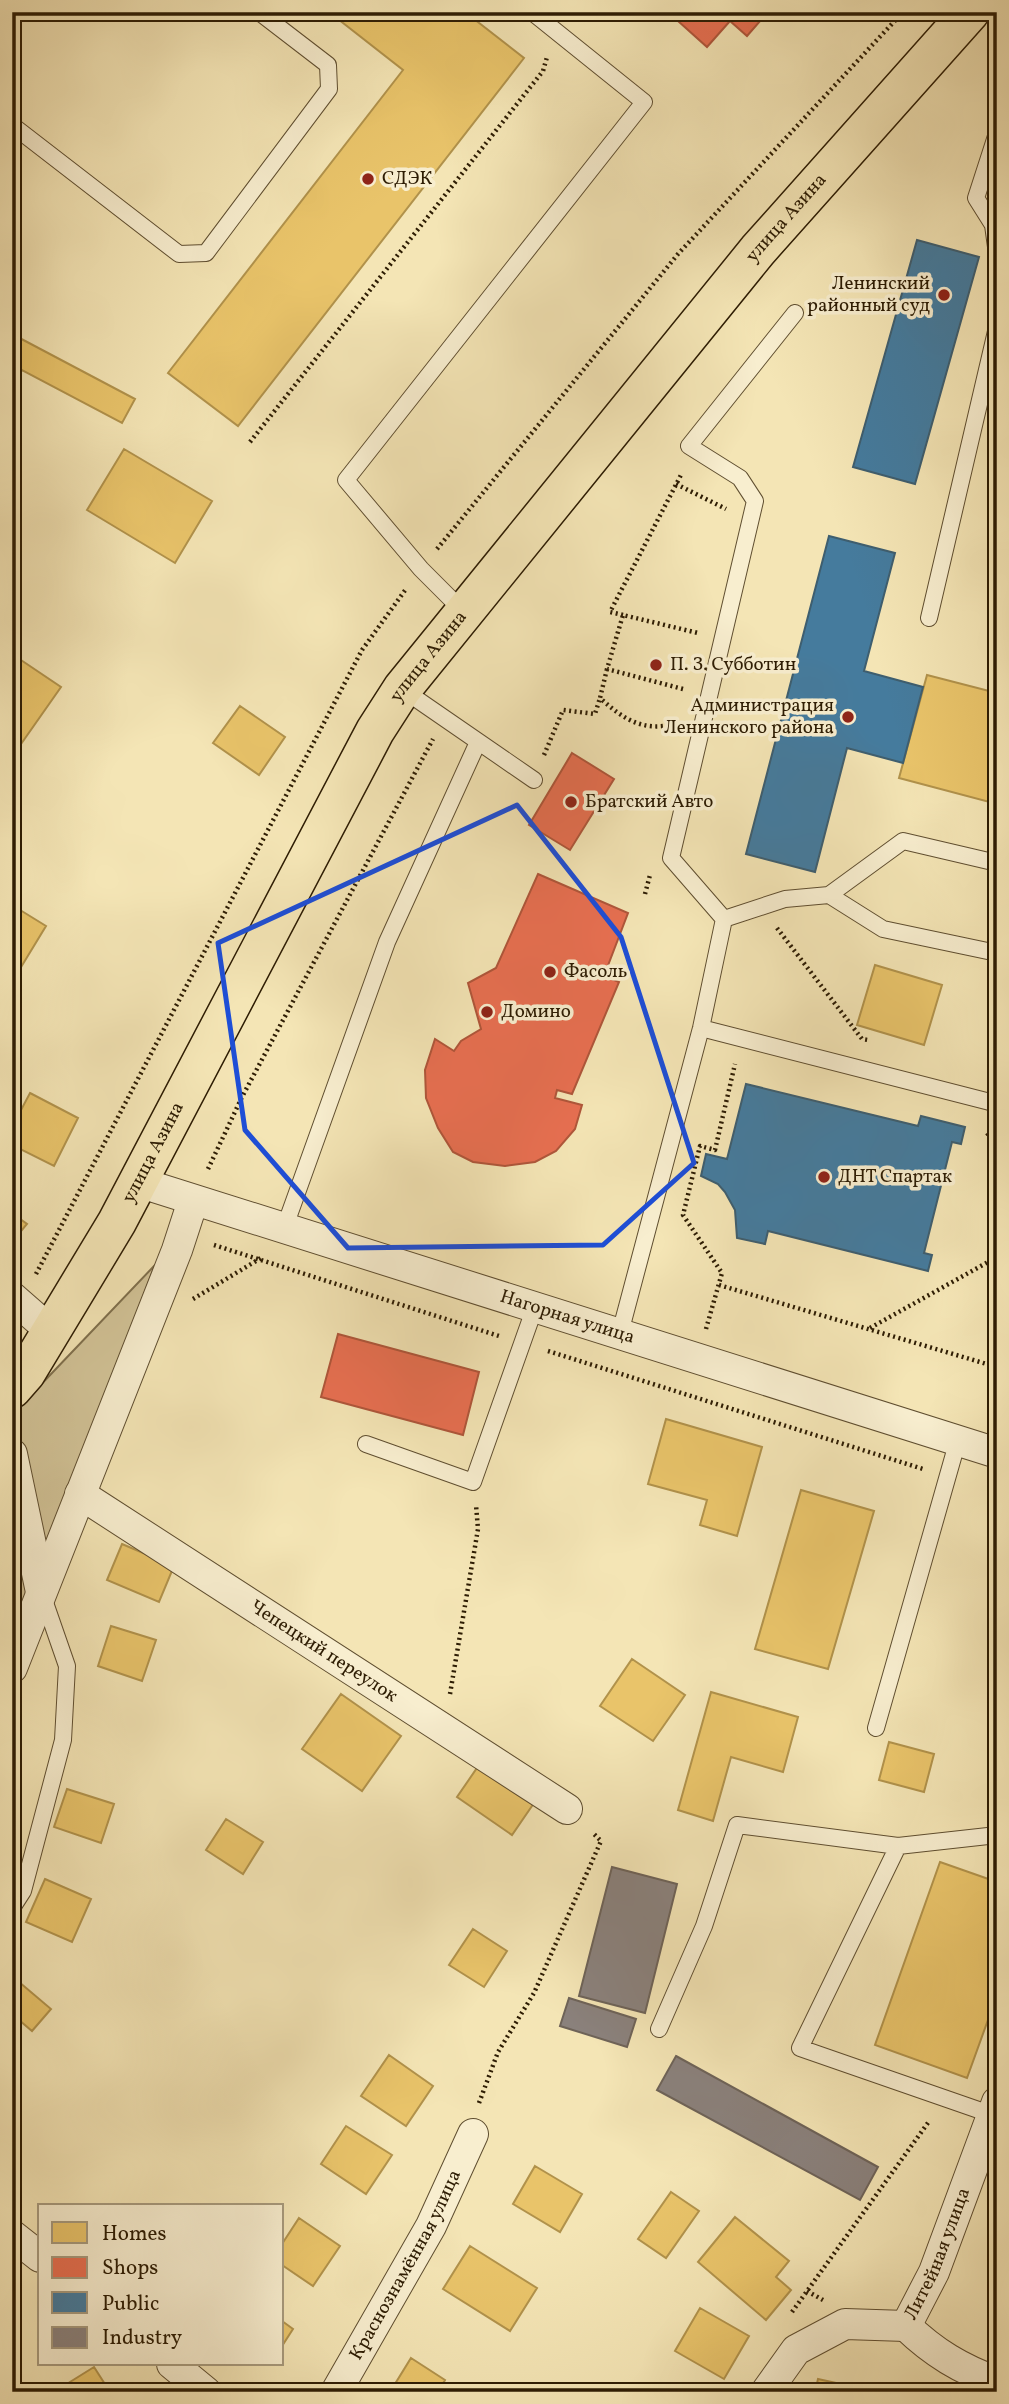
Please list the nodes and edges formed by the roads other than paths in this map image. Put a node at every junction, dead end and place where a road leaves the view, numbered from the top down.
1 (259, 12) edge
2 (532, 12) edge
3 (970, 12) edge
4 (12, 125) edge
5 (997, 133) edge
6 (997, 254) edge
7 (795, 313) dead end
8 (997, 327) edge
9 (464, 612) junction
10 (929, 618) dead end
11 (402, 689) junction
12 (478, 742) junction
13 (534, 780) road end
14 (997, 863) edge
15 (829, 895) junction
16 (724, 919) junction
17 (997, 953) edge
18 (701, 1028) junction
19 (997, 1107) edge
20 (138, 1182) junction
21 (193, 1201) junction
22 (292, 1232) junction
23 (12, 1297) edge
24 (536, 1307) junction
25 (52, 1332) junction
26 (620, 1333) junction
27 (12, 1389) edge
28 (958, 1440) junction
29 (366, 1444) dead end
30 (997, 1453) edge
31 (12, 1454) edge
32 (80, 1494) junction
33 (41, 1592) junction
34 (12, 1668) edge
35 (877, 1728) dead end
36 (567, 1809) road end
37 (997, 1835) edge
38 (898, 1846) junction
39 (12, 1908) edge
40 (659, 2029) dead end
41 (995, 2108) edge
42 (473, 2134) road end
43 (12, 2235) edge
44 (38, 2255) edge
45 (906, 2326) junction
46 (174, 2366) edge
47 (997, 2382) edge
48 (206, 2392) edge
49 (336, 2392) edge
50 (766, 2392) edge

1 - 4 lane
2 - 9 lane
3 - 9 main road, улица Азина
5 - 6 lane
7 - 16 lane
8 - 10 lane
9 - 11 main road, улица Азина
11 - 12 lane
11 - 20 main road, улица Азина
12 - 13 lane
12 - 22 lane
14 - 15 lane
15 - 16 lane
15 - 17 lane
16 - 18 lane
18 - 19 lane
18 - 26 lane
20 - 21 street, Нагорная улица
20 - 25 main road, улица Азина
21 - 22 street, Нагорная улица
21 - 32 street
22 - 24 street, Нагорная улица
23 - 25 street
24 - 26 street, Нагорная улица
24 - 29 lane
25 - 27 main road, улица Азина
26 - 28 street, Нагорная улица
28 - 30 street, Нагорная улица
28 - 35 lane
31 - 33 street
32 - 33 street
32 - 36 street, Чепецкий переулок
33 - 34 street
33 - 39 lane
37 - 38 lane
38 - 40 lane
38 - 41 lane
41 - 45 street, Литейная улица
42 - 49 street, Краснознамённая улица
43 - 44 street
45 - 47 street
45 - 50 street, Литейная улица
46 - 48 street

